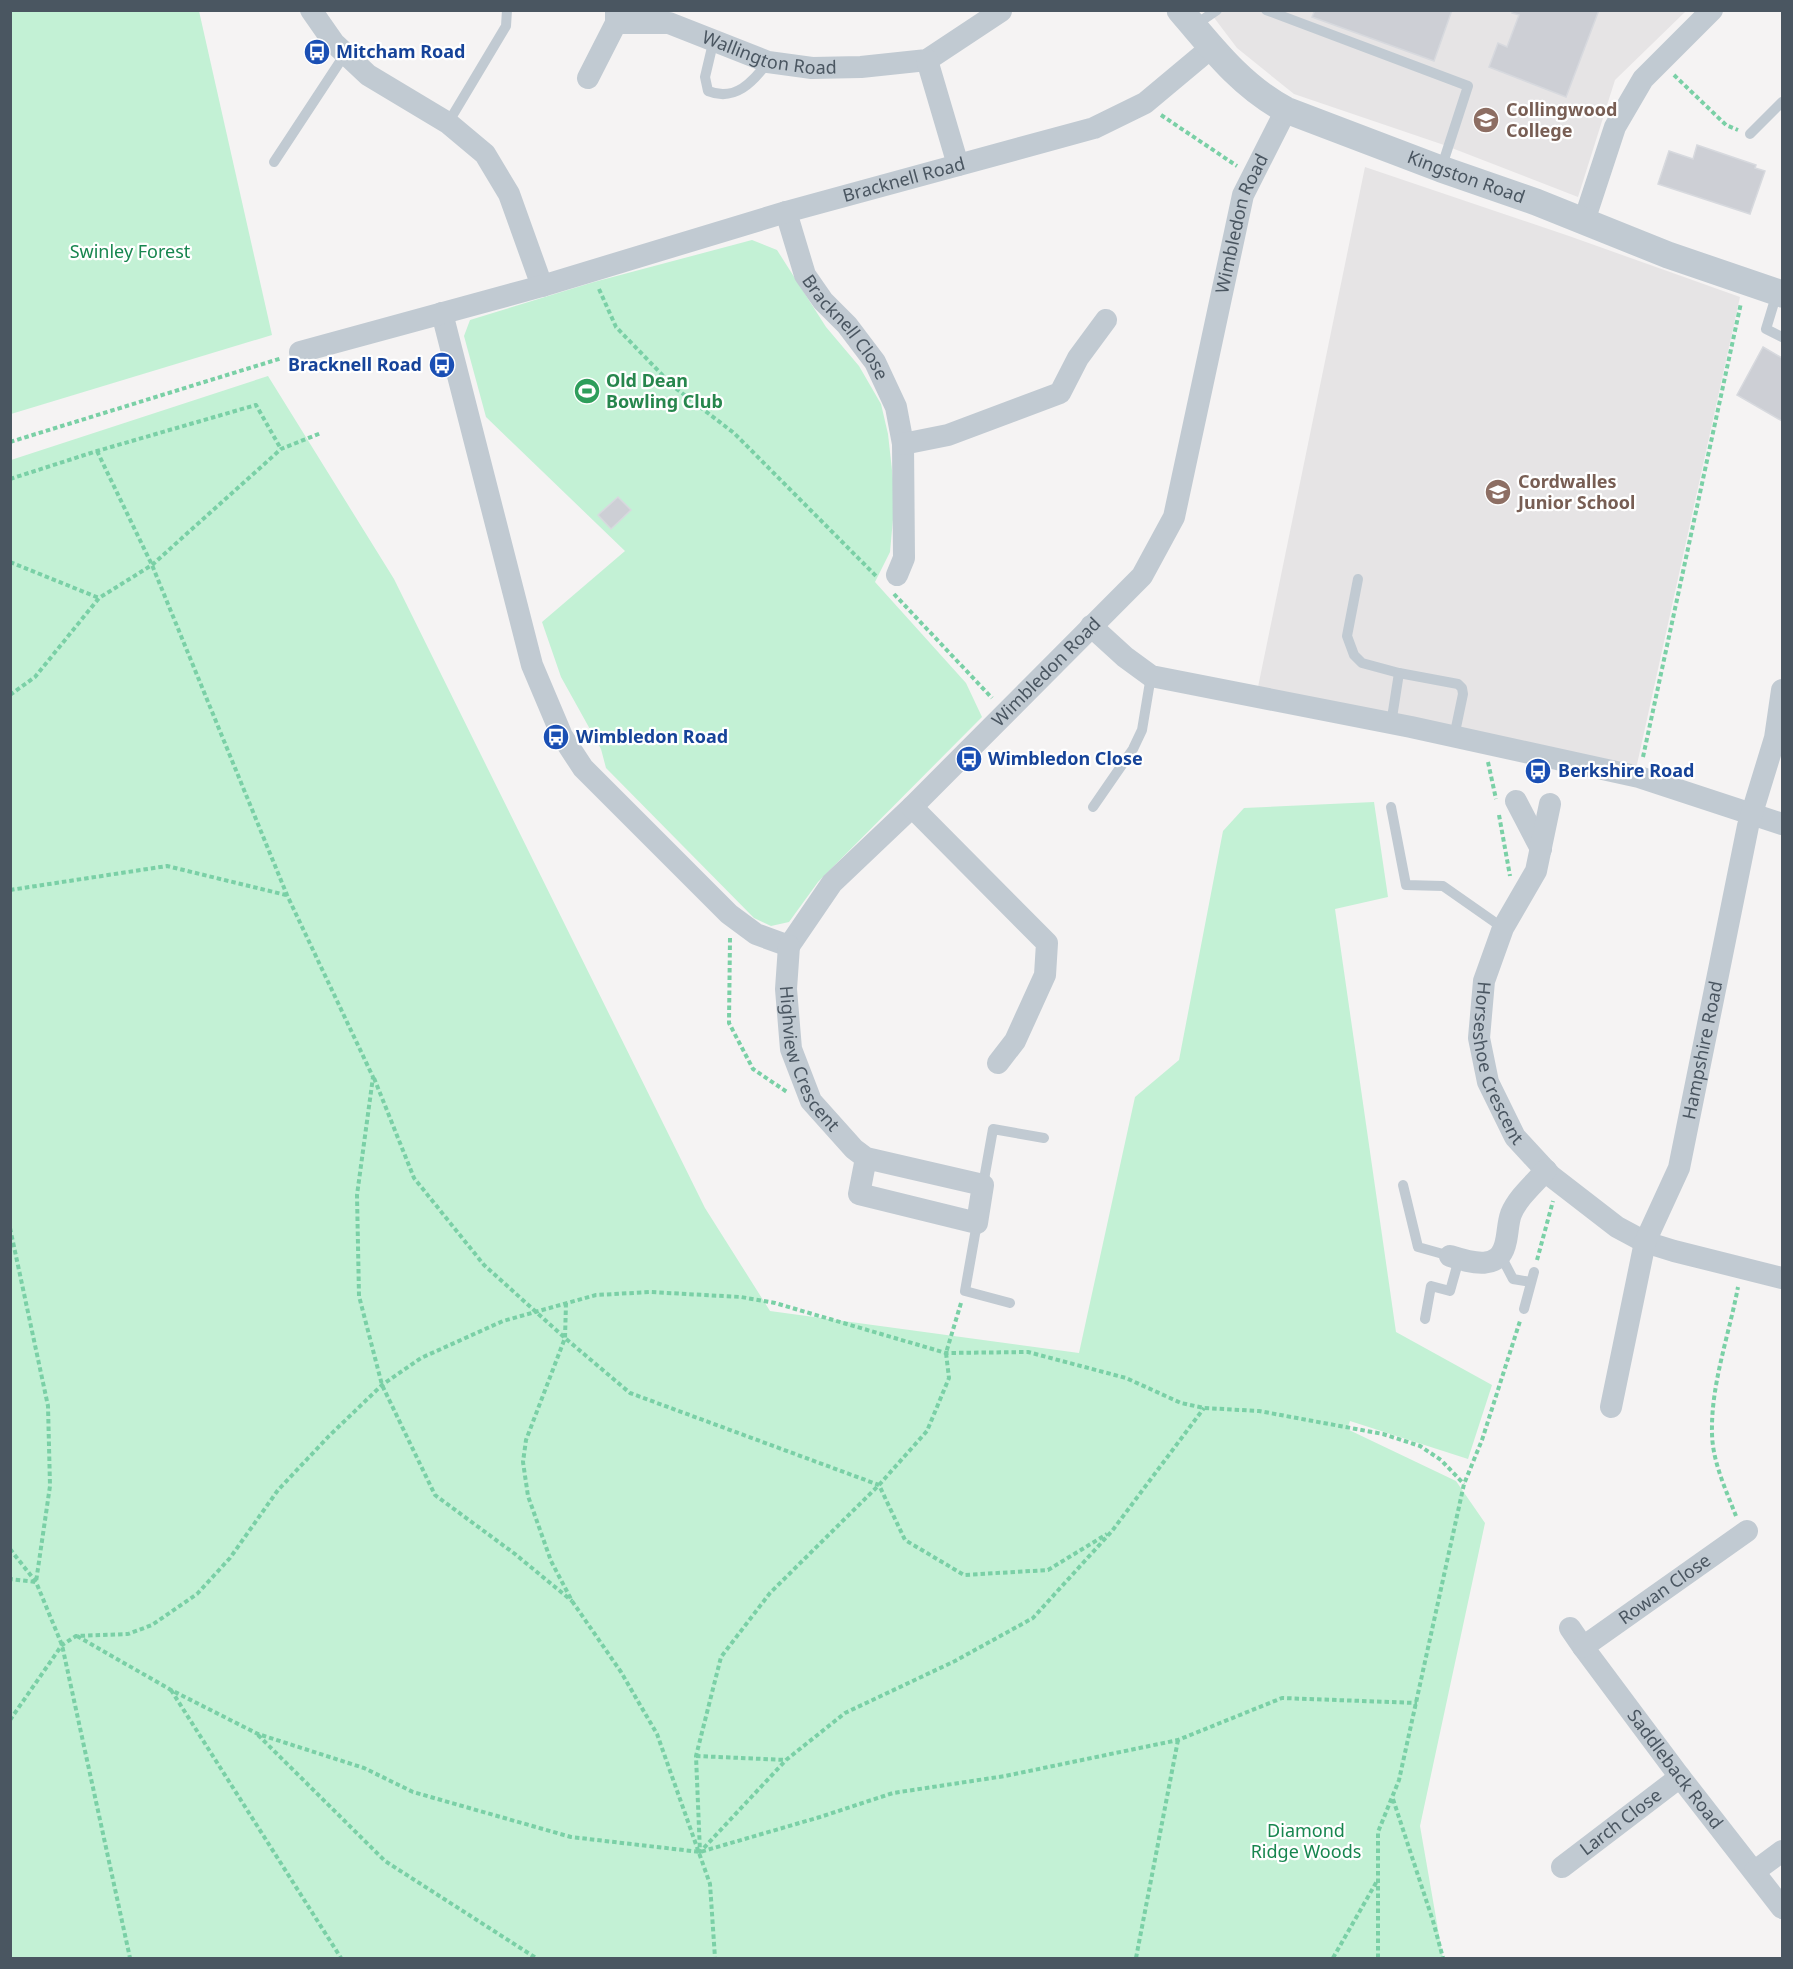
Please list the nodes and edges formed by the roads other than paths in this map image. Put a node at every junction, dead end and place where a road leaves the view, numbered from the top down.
1 (311, 10) edge
2 (507, 10) edge
3 (1217, 10) edge
4 (1266, 10) edge
5 (1712, 10) edge
6 (1001, 11) edge
7 (616, 17) edge
8 (1187, 18) edge
9 (714, 39) junction
10 (1212, 47) junction
11 (345, 54) junction
12 (927, 60) junction
13 (768, 62) junction
14 (588, 78) dead end
15 (1782, 102) edge
16 (1286, 110) junction
17 (448, 123) junction
18 (1750, 134) road end
19 (274, 162) dead end
20 (958, 165) junction
21 (1440, 169) junction
22 (786, 212) junction
23 (1584, 221) junction
24 (542, 286) junction
25 (1780, 293) edge
26 (442, 313) junction
27 (1106, 320) dead end
28 (1782, 337) edge
29 (300, 352) dead end
30 (903, 444) junction
31 (1359, 579) dead end
32 (890, 580) road end
33 (1091, 626) junction
34 (1399, 673) junction
35 (1151, 676) junction
36 (1782, 690) edge
37 (1391, 724) junction
38 (1454, 738) junction
39 (1550, 804) dead end
40 (1504, 805) road end
41 (912, 807) junction
42 (1093, 807) dead end
43 (1391, 807) dead end
44 (1752, 813) junction
45 (1782, 824) edge
46 (1540, 849) junction
47 (1503, 928) junction
48 (789, 946) junction
49 (998, 1063) dead end
50 (1044, 1138) dead end
51 (866, 1158) junction
52 (1546, 1170) junction
53 (983, 1185) junction
54 (1403, 1185) dead end
55 (977, 1222) junction
56 (1645, 1242) junction
57 (1501, 1256) junction
58 (1454, 1257) junction
59 (1782, 1278) edge
60 (1010, 1303) dead end
61 (1524, 1309) road end
62 (1425, 1318) dead end
63 (1611, 1407) dead end
64 (1747, 1531) road end
65 (1570, 1628) dead end
66 (1583, 1647) junction
67 (1680, 1777) junction
68 (1782, 1851) edge
69 (1562, 1867) dead end
70 (1755, 1871) junction
71 (1782, 1908) edge

1 - 11 street
2 - 17 lane
3 - 8 lane
4 - 21 lane
5 - 23 street
6 - 12 street, Wallington Road
7 - 9 street, Wallington Road
7 - 14 street, Wallington Road
8 - 10 street, Kingston Road
9 - 13 street, Wallington Road
9 - 13 lane
10 - 16 street, Kingston Road
10 - 20 street, Bracknell Road
11 - 17 street
11 - 19 lane
12 - 13 street, Wallington Road
12 - 20 street
15 - 18 lane
16 - 21 street, Kingston Road
16 - 33 street, Wimbledon Road
17 - 24 street
20 - 22 street, Bracknell Road
21 - 23 street, Kingston Road
22 - 24 street, Bracknell Road
22 - 30 street, Bracknell Close
23 - 25 street, Kingston Road
24 - 26 street, Bracknell Road
25 - 28 lane
26 - 29 street, Bracknell Road
26 - 48 street
27 - 30 street
30 - 32 street, Bracknell Close
31 - 34 lane
33 - 35 street
33 - 41 street, Wimbledon Road
34 - 37 lane
34 - 38 lane
35 - 37 street
35 - 42 lane
36 - 44 street, Hampshire Road
37 - 38 street
38 - 44 street
39 - 46 street, Horseshoe Crescent
40 - 46 street
41 - 48 street, Wimbledon Road
41 - 49 street
43 - 47 lane
44 - 45 street
44 - 56 street, Hampshire Road
46 - 47 street, Horseshoe Crescent
47 - 52 street, Horseshoe Crescent
48 - 51 street, Highview Crescent
50 - 53 lane
51 - 53 street, Highview Crescent
51 - 55 street
52 - 56 street, Horseshoe Crescent
52 - 57 street
53 - 55 street
54 - 58 lane
55 - 60 lane
56 - 59 street, Horseshoe Crescent
56 - 63 street, Hampshire Road
57 - 58 street
57 - 61 lane
58 - 62 lane
64 - 66 street, Rowan Close
65 - 66 street, Saddleback Road
66 - 67 street, Saddleback Road
67 - 69 street, Larch Close
67 - 70 street, Saddleback Road
68 - 70 street
70 - 71 street, Saddleback Road

